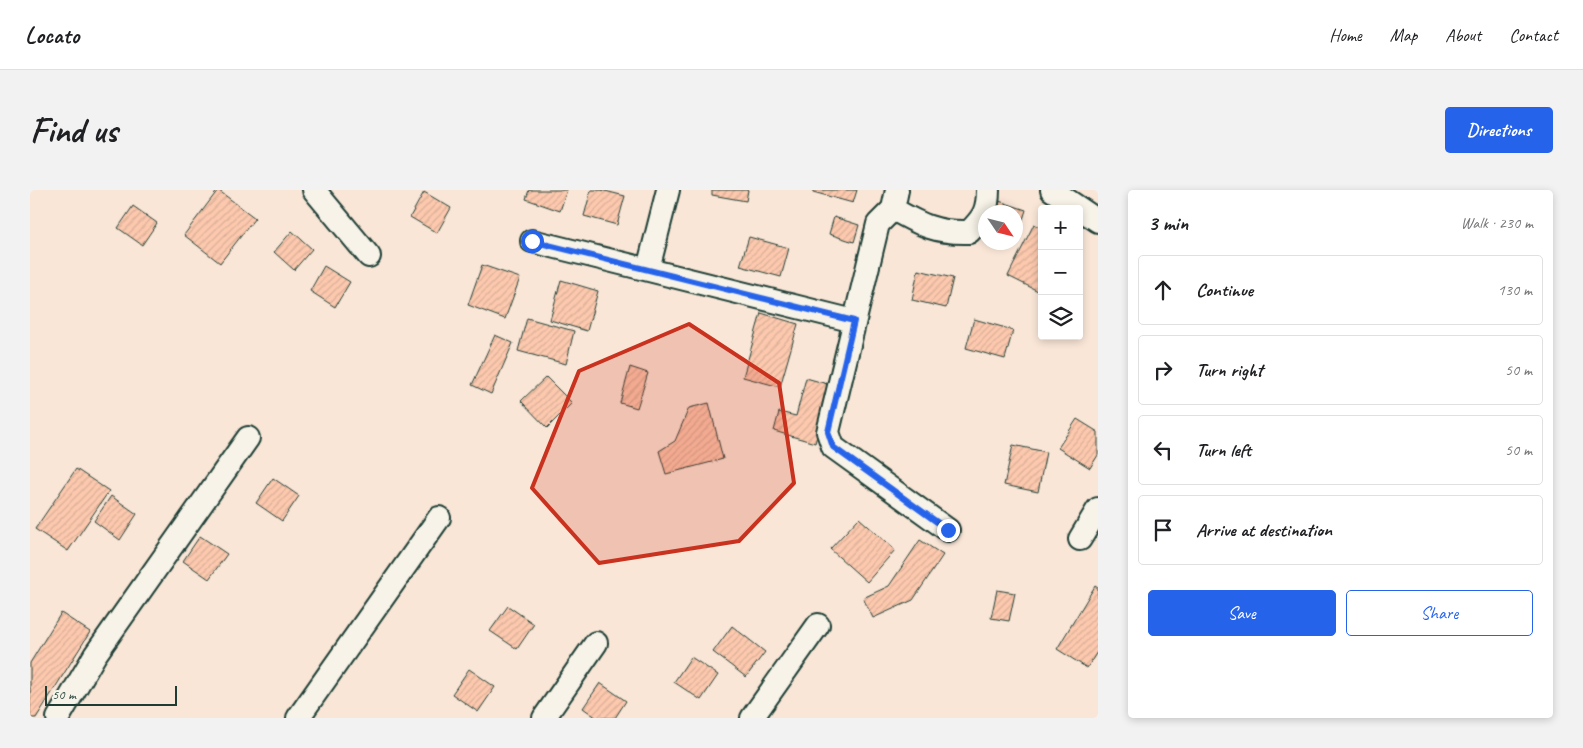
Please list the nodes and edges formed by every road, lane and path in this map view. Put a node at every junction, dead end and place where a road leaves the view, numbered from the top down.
1 (314, 190) edge
2 (668, 190) edge
3 (988, 190) edge
4 (1052, 190) edge
5 (895, 200) edge
6 (1098, 221) edge
7 (532, 241) dead end
8 (369, 256) dead end
9 (648, 269) junction
10 (854, 321) junction
11 (248, 438) dead end
12 (1098, 509) edge
13 (439, 518) dead end
14 (948, 530) dead end
15 (1080, 539) dead end
16 (818, 625) dead end
17 (596, 643) dead end
18 (58, 718) edge
19 (298, 718) edge
20 (544, 718) edge
21 (752, 718) edge

1 - 8 street
2 - 9 street
3 - 5 street
4 - 6 street
5 - 10 street
7 - 9 street
9 - 10 street
10 - 14 street
11 - 18 street
12 - 15 street
13 - 19 street
16 - 21 street
17 - 20 street

